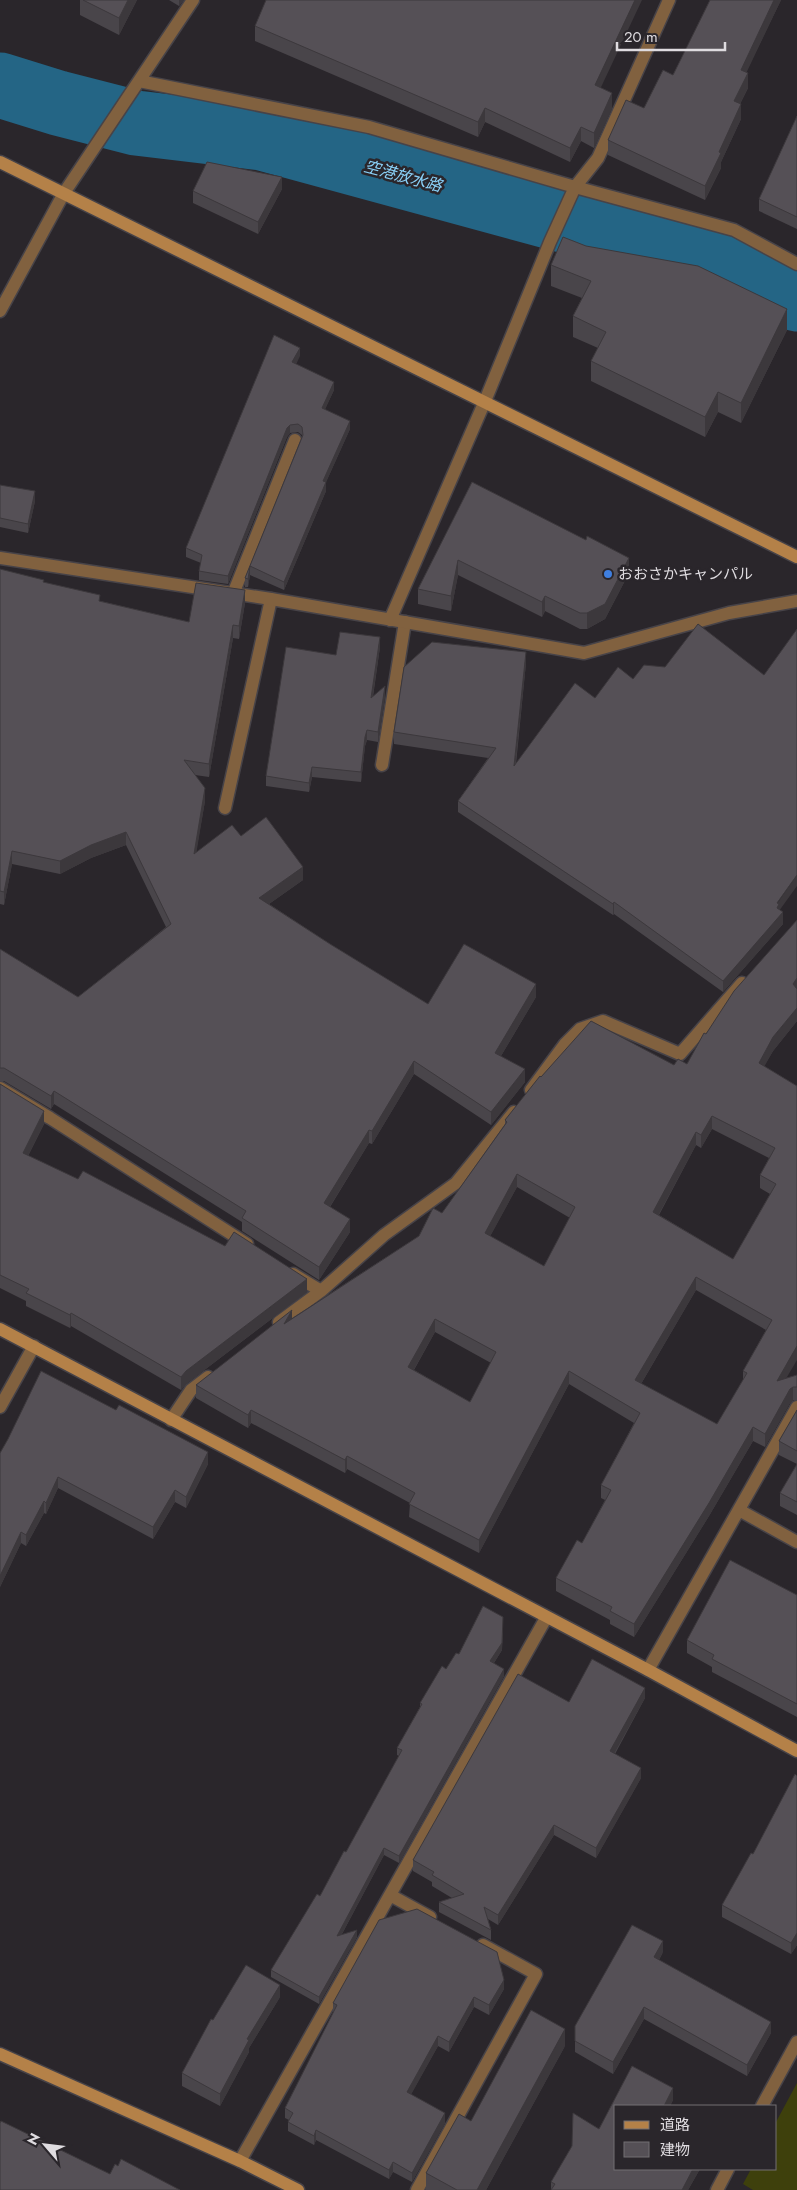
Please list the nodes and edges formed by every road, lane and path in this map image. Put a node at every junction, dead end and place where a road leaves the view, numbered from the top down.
1 (193, 0) edge
2 (669, 0) edge
3 (139, 81) junction
4 (0, 162) edge
5 (575, 188) junction
6 (64, 193) junction
7 (797, 264) edge
8 (0, 311) edge
9 (485, 402) junction
10 (295, 440) dead end
11 (797, 557) edge
12 (0, 558) edge
13 (234, 594) junction
14 (271, 599) junction
15 (797, 601) edge
16 (390, 620) junction
17 (405, 622) junction
18 (382, 765) dead end
19 (225, 808) dead end
20 (752, 972) edge
21 (0, 1088) edge
22 (255, 1249) edge
23 (280, 1265) edge
24 (321, 1291) junction
25 (0, 1329) edge
26 (267, 1332) edge
27 (34, 1346) junction
28 (222, 1366) edge
29 (0, 1407) edge
30 (797, 1408) edge
31 (171, 1420) junction
32 (739, 1510) junction
33 (797, 1542) edge
34 (546, 1618) junction
35 (648, 1670) junction
36 (797, 1751) edge
37 (390, 1895) junction
38 (442, 1923) edge
39 (468, 1937) edge
40 (797, 2042) edge
41 (0, 2054) edge
42 (763, 2105) edge
43 (240, 2160) junction
44 (727, 2170) edge
45 (298, 2190) edge
46 (417, 2190) edge
47 (717, 2190) edge

1 - 3 street
2 - 5 street
3 - 5 street
3 - 6 street
4 - 6 street
5 - 7 street
5 - 9 street
6 - 8 street
6 - 9 street
9 - 11 street
9 - 16 street
10 - 13 street
12 - 13 street
13 - 14 street
14 - 16 street
14 - 19 street
15 - 17 street
16 - 17 street
17 - 18 street
20 - 24 street
21 - 22 street
23 - 24 street
24 - 26 street
25 - 27 street
27 - 29 street
27 - 31 street
28 - 31 street
30 - 32 street
31 - 34 street
32 - 33 street
32 - 35 street
34 - 35 street
34 - 37 street
35 - 36 street
37 - 38 street
37 - 43 street
39 - 46 street
40 - 42 street
41 - 43 street
43 - 45 street
44 - 47 street

